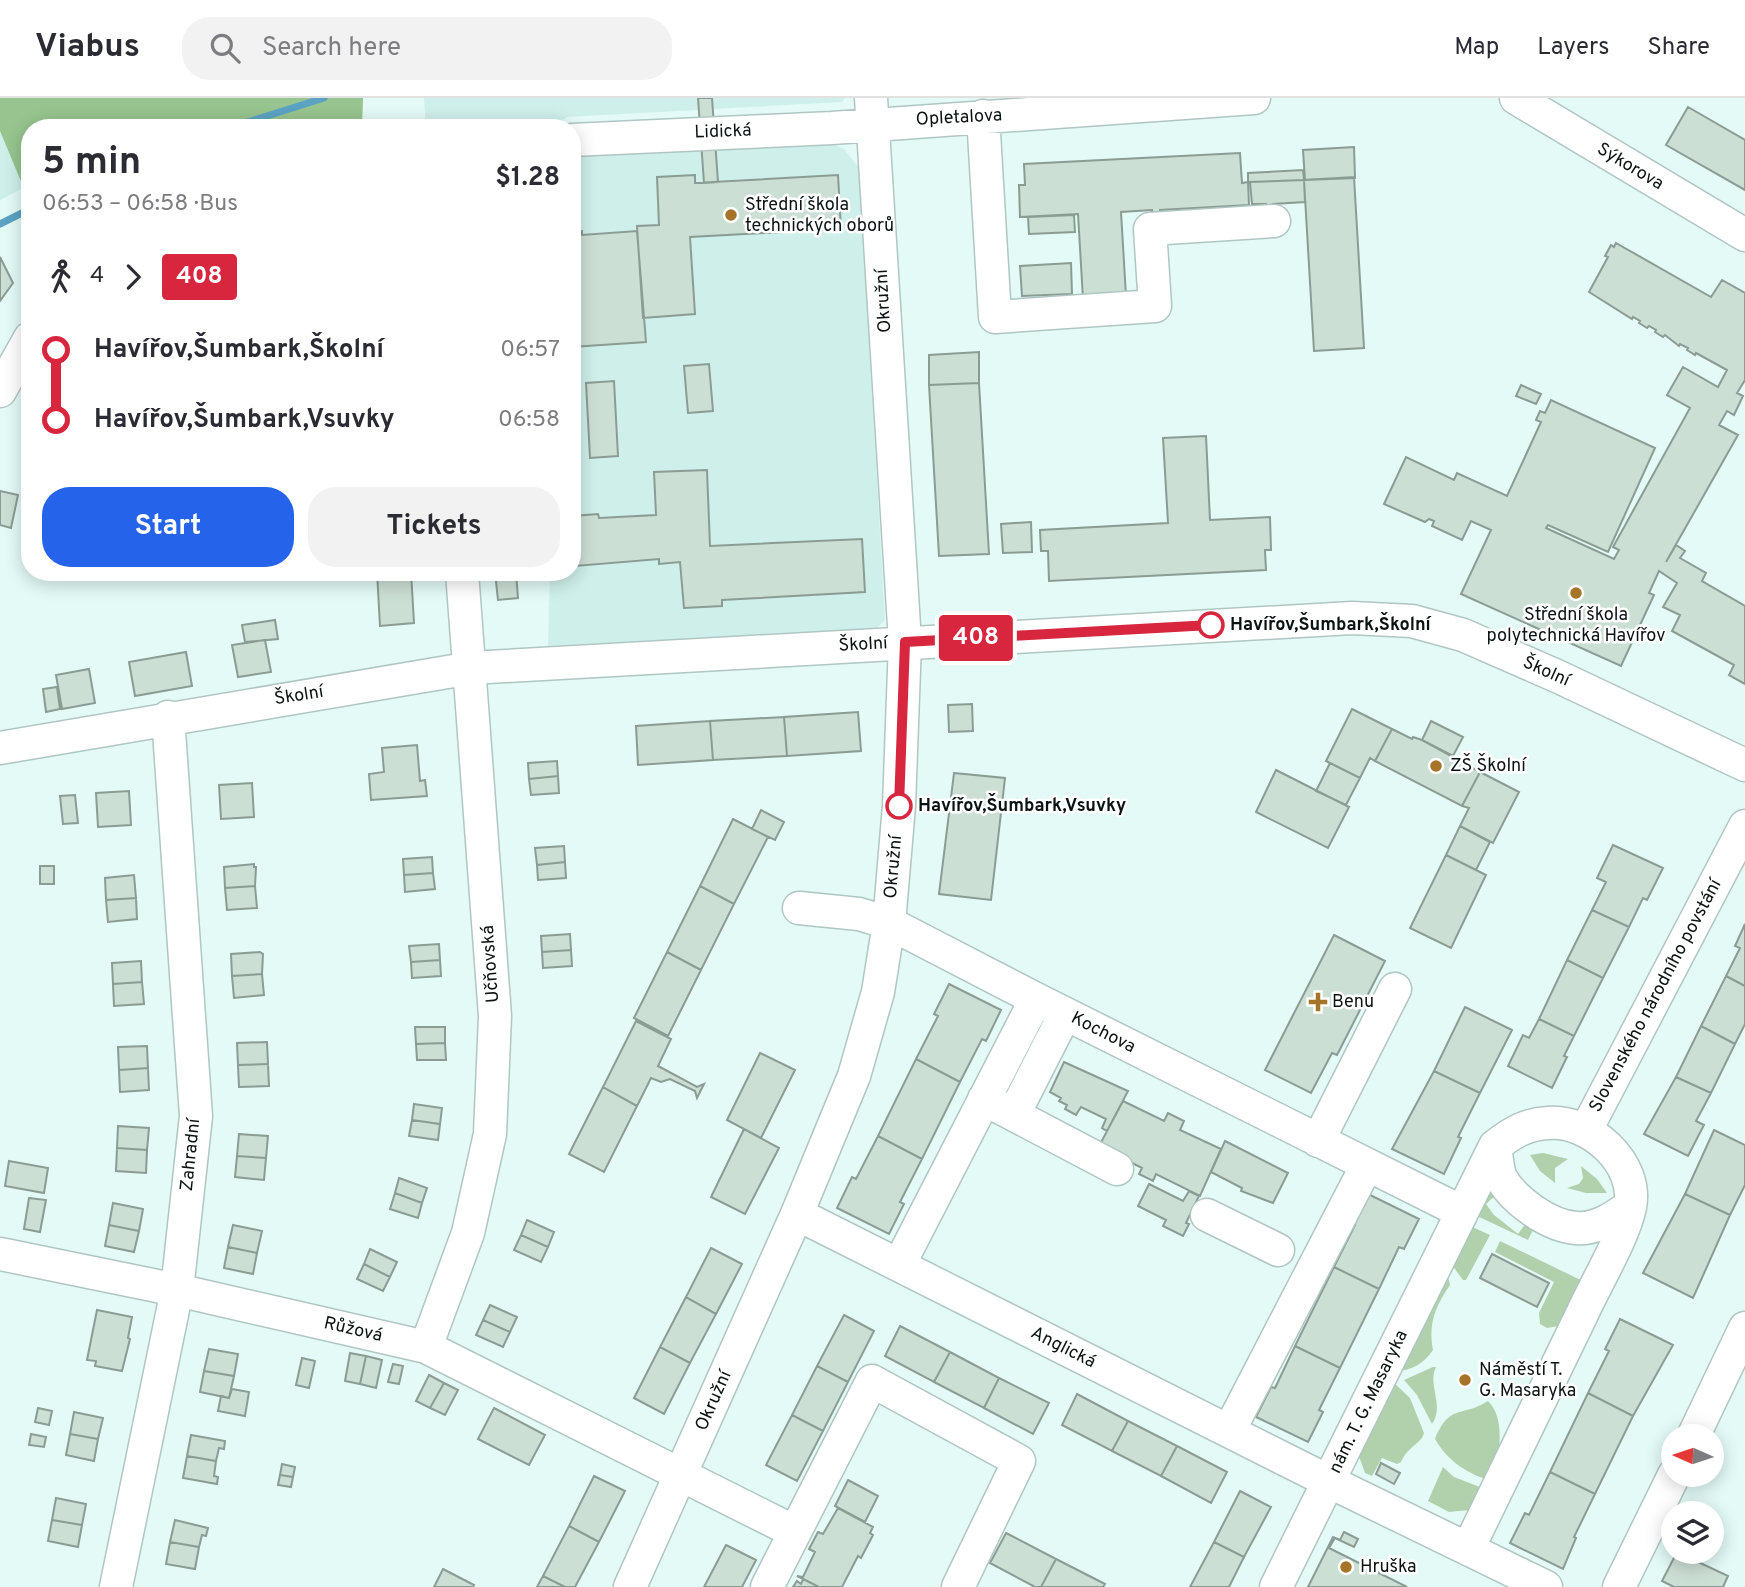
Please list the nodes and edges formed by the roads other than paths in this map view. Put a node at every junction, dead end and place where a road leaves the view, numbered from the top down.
1 (1254, 98) edge
2 (1516, 98) edge
3 (1130, 103) edge
4 (873, 111) edge
5 (983, 116) junction
6 (581, 139) edge
7 (1274, 221) dead end
8 (1745, 236) edge
9 (21, 354) edge
10 (0, 391) edge
11 (463, 581) edge
12 (905, 642) junction
13 (471, 668) junction
14 (168, 717) junction
15 (0, 748) edge
16 (1745, 765) edge
17 (1745, 826) edge
18 (799, 908) dead end
19 (889, 923) junction
20 (1395, 989) dead end
21 (1036, 999) junction
22 (1065, 1014) junction
23 (984, 1099) junction
24 (1014, 1114) junction
25 (1586, 1130) junction
26 (1318, 1140) junction
27 (1495, 1146) junction
28 (1367, 1165) junction
29 (1117, 1169) dead end
30 (1630, 1206) junction
31 (1462, 1212) junction
32 (797, 1214) junction
33 (1207, 1215) dead end
34 (1278, 1250) dead end
35 (0, 1254) edge
36 (899, 1265) junction
37 (177, 1290) junction
38 (426, 1346) junction
39 (1742, 1346) edge
40 (1700, 1424) edge
41 (1229, 1431) junction
42 (681, 1474) junction
43 (1330, 1482) junction
44 (1668, 1488) edge
45 (795, 1532) junction
46 (1468, 1549) junction
47 (116, 1587) edge
48 (630, 1587) edge
49 (767, 1587) edge
50 (958, 1587) edge
51 (1276, 1587) edge
52 (1546, 1587) edge
53 (1619, 1587) edge

1 - 3 street, Opletalova
2 - 8 street, Sýkorova
3 - 5 street, Opletalova
4 - 5 street, Opletalova
4 - 6 street, Lidická
4 - 12 street, Okružní
5 - 7 street
9 - 10 street
11 - 13 street, Učňovská
12 - 13 street, Školní
12 - 16 street, Školní
12 - 19 street, Okružní
13 - 14 street, Školní
13 - 38 street, Učňovská
14 - 15 street, Školní
14 - 37 street, Zahradní
17 - 25 street, Slovenského národního povstání
18 - 19 street, Kochova
19 - 21 street, Kochova
19 - 32 street, Okružní
20 - 26 street
21 - 22 street, Kochova
21 - 23 street
22 - 24 street
22 - 26 street, Kochova
23 - 24 street
23 - 36 street
24 - 29 street
25 - 27 street
25 - 30 street
26 - 28 street, Kochova
27 - 30 street
27 - 31 street, nám. T. G. Masaryka
28 - 31 street, Kochova
28 - 41 street
30 - 46 street
31 - 43 street, nám. T. G. Masaryka
32 - 36 street, Anglická
32 - 42 street, Okružní
33 - 34 street
35 - 37 street, Růžová
36 - 41 street, Anglická
37 - 38 street, Růžová
37 - 47 street, Zahradní
38 - 42 street, Růžová
39 - 40 street
41 - 43 street, Anglická
42 - 45 street, Růžová
42 - 48 street, Okružní
43 - 46 street, nám. T. G. Masaryka
43 - 51 street
44 - 53 street
45 - 49 street
45 - 50 street
46 - 52 street

